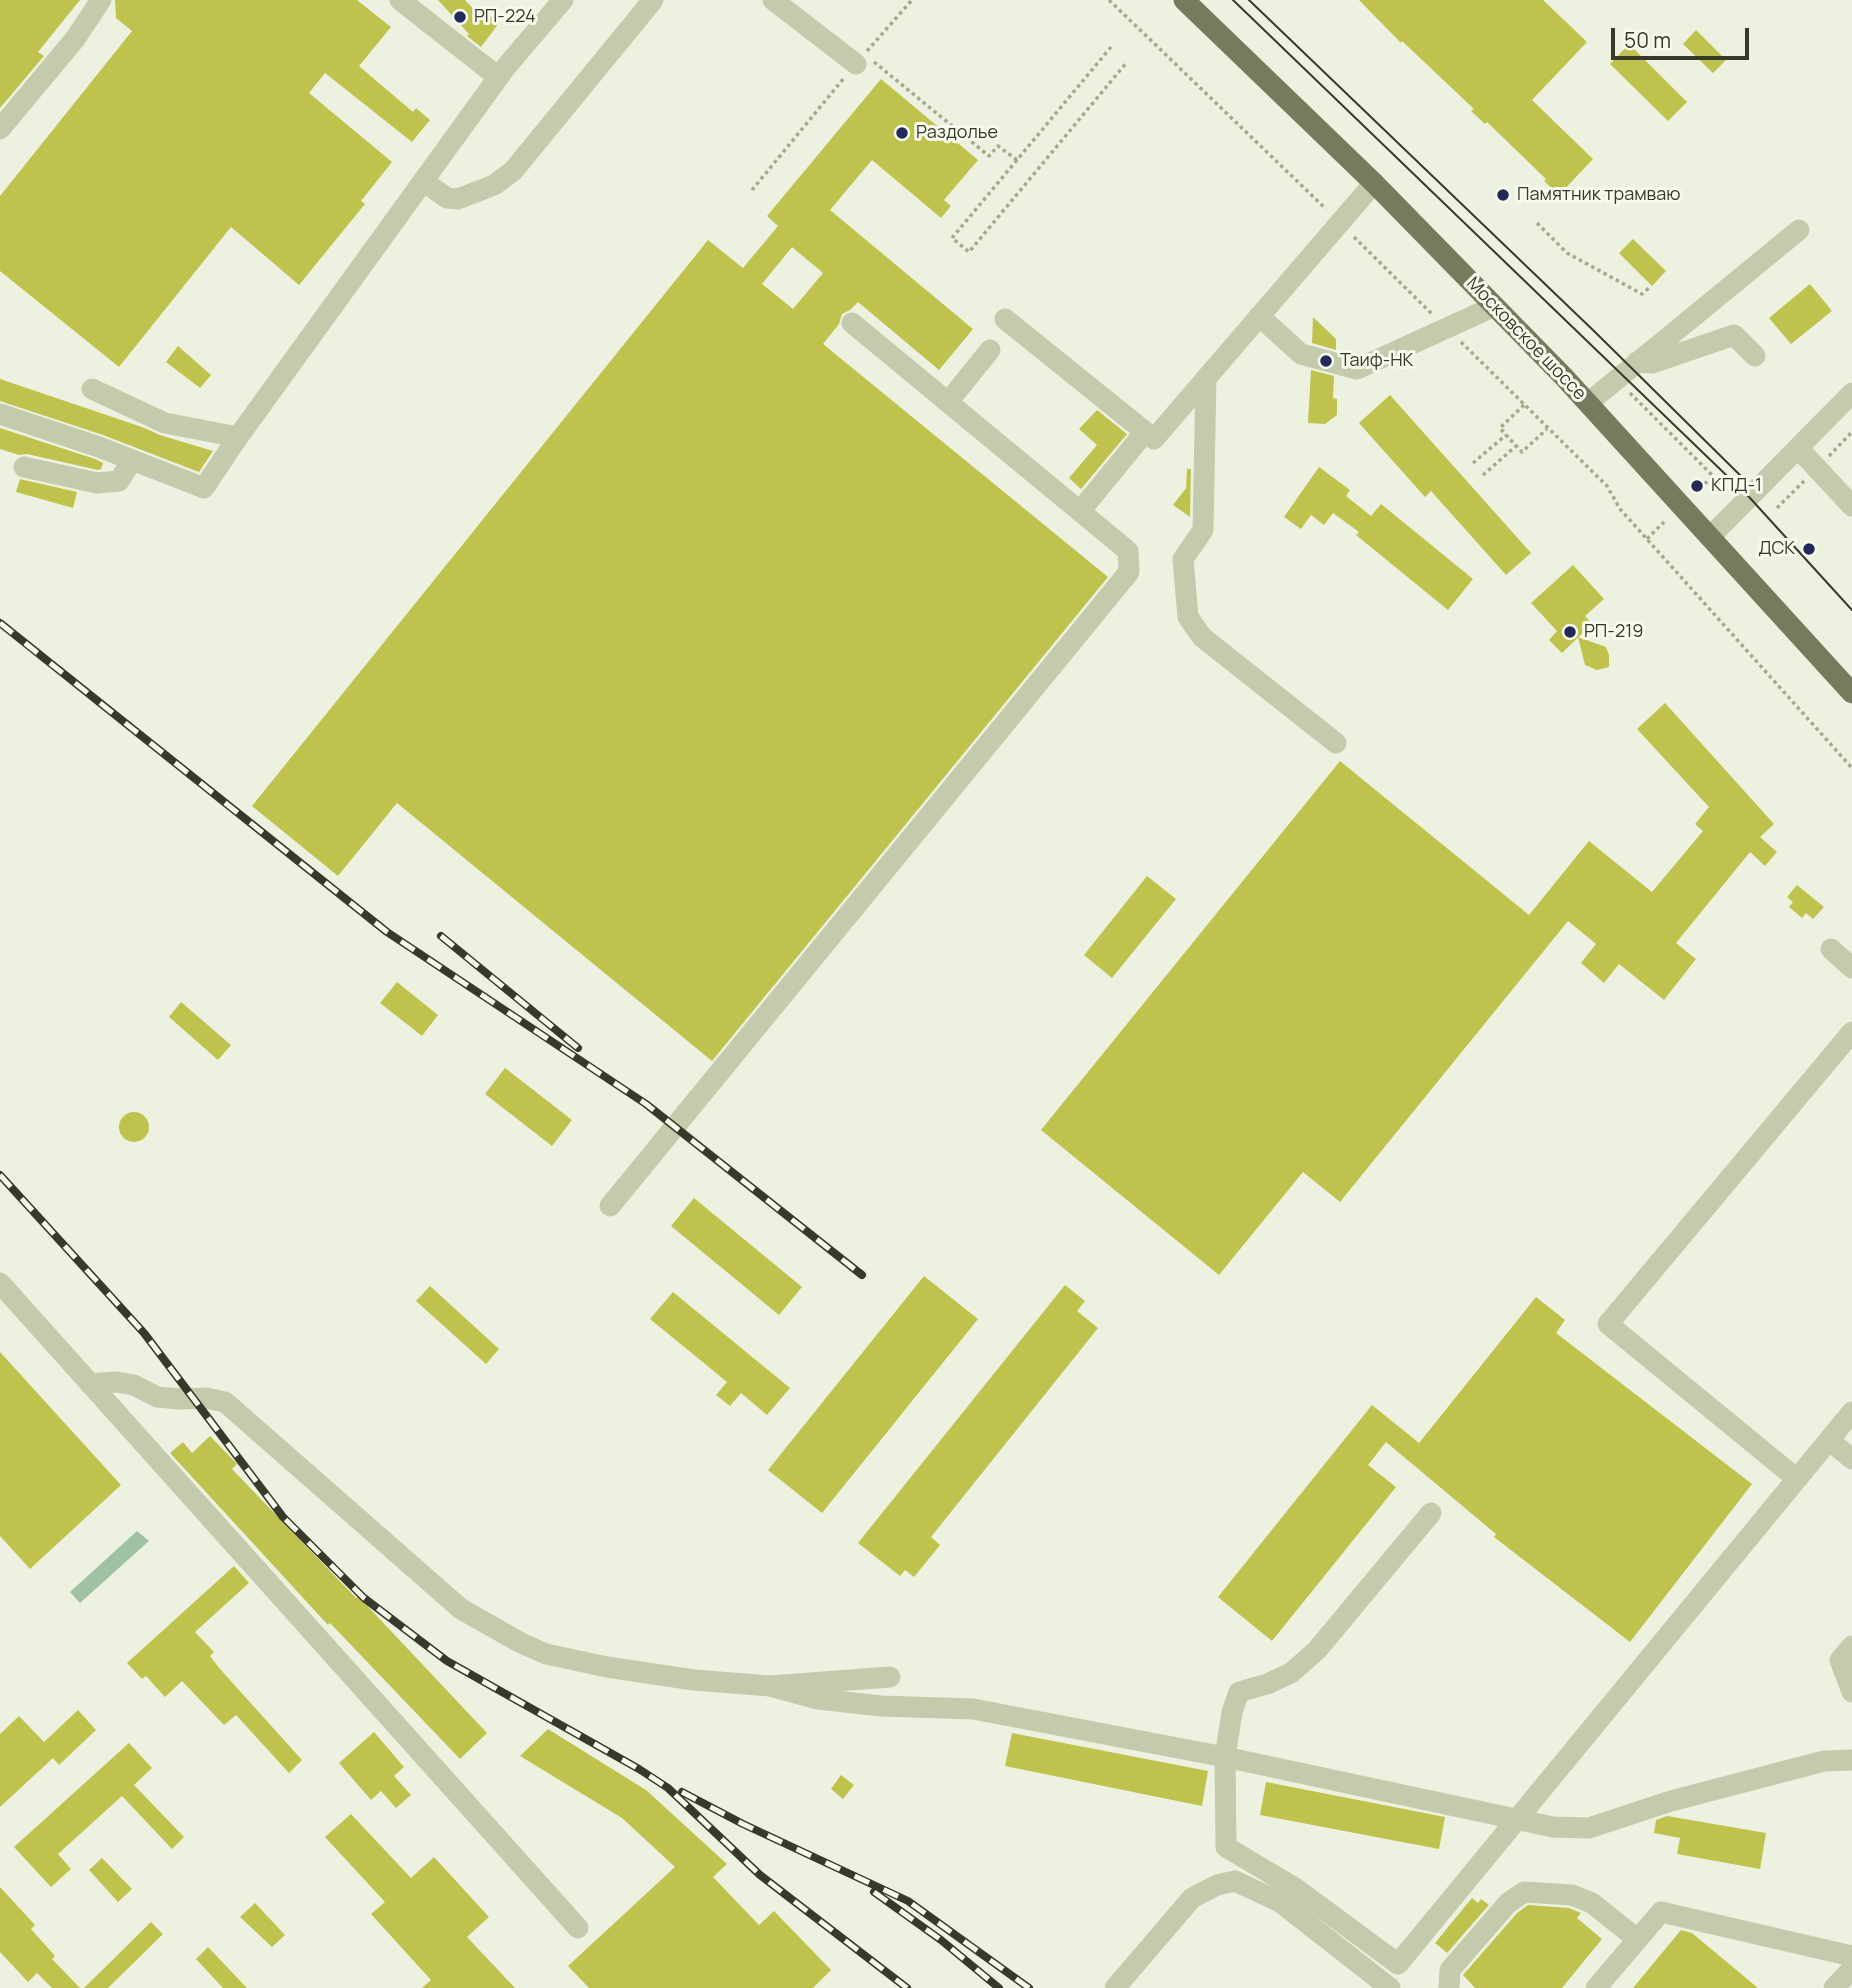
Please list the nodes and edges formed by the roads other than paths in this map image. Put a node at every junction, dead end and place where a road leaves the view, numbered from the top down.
1 (101, 0) edge
2 (400, 0) edge
3 (563, 0) edge
4 (653, 0) edge
5 (773, 0) edge
6 (1184, 0) edge
7 (856, 64) road end
8 (498, 77) junction
9 (0, 129) edge
10 (423, 181) junction
11 (1374, 183) junction
12 (1799, 230) dead end
13 (1495, 306) junction
14 (1259, 317) junction
15 (1005, 319) dead end
16 (852, 323) dead end
17 (990, 350) dead end
18 (1755, 356) dead end
19 (1637, 362) junction
20 (1206, 378) junction
21 (92, 389) dead end
22 (1852, 393) edge
23 (948, 402) junction
24 (1588, 403) junction
25 (0, 414) edge
26 (1145, 432) junction
27 (238, 437) junction
28 (1798, 448) junction
29 (132, 460) junction
30 (24, 467) dead end
31 (1848, 495) edge
32 (1081, 510) junction
33 (1710, 537) junction
34 (1852, 693) edge
35 (1336, 743) dead end
36 (1831, 948) dead end
37 (1852, 968) edge
38 (1852, 1032) edge
39 (610, 1206) dead end
40 (0, 1283) edge
41 (90, 1384) junction
42 (1852, 1412) edge
43 (1829, 1440) junction
44 (1852, 1459) edge
45 (1797, 1479) junction
46 (1431, 1513) dead end
47 (1852, 1646) edge
48 (890, 1677) dead end
49 (770, 1686) junction
50 (1852, 1692) edge
51 (1224, 1758) junction
52 (1852, 1760) edge
53 (1517, 1819) junction
54 (578, 1928) dead end
55 (1637, 1939) junction
56 (1852, 1956) edge
57 (1852, 1969) edge
58 (1115, 1988) edge
59 (1390, 1988) edge
60 (1449, 1988) edge
61 (1596, 1988) edge
62 (1834, 1988) edge

1 - 9 street
2 - 8 street
3 - 8 street
4 - 10 street
5 - 7 street
6 - 11 main road, Московское шоссе
8 - 10 street
10 - 27 street
11 - 13 main road, Московское шоссе
11 - 14 street
12 - 19 street
13 - 14 street
13 - 24 main road, Московское шоссе
14 - 20 street
15 - 26 street
16 - 23 street
17 - 23 street
18 - 19 street
19 - 24 street
20 - 26 street
20 - 35 street
21 - 27 street
22 - 28 street
23 - 32 street
24 - 33 main road, Московское шоссе
25 - 29 street
26 - 32 street
27 - 29 street
28 - 31 street
28 - 33 street
29 - 30 street
32 - 39 street
33 - 34 main road, Московское шоссе
36 - 37 street
38 - 45 street
40 - 41 street
41 - 49 street
41 - 54 street
42 - 43 street
43 - 44 street
43 - 45 street
45 - 53 street
46 - 51 street
47 - 50 street
48 - 49 street
49 - 51 street
51 - 53 street
51 - 53 street
52 - 53 street
55 - 56 street
55 - 60 street
55 - 61 street
57 - 62 street
58 - 59 street

